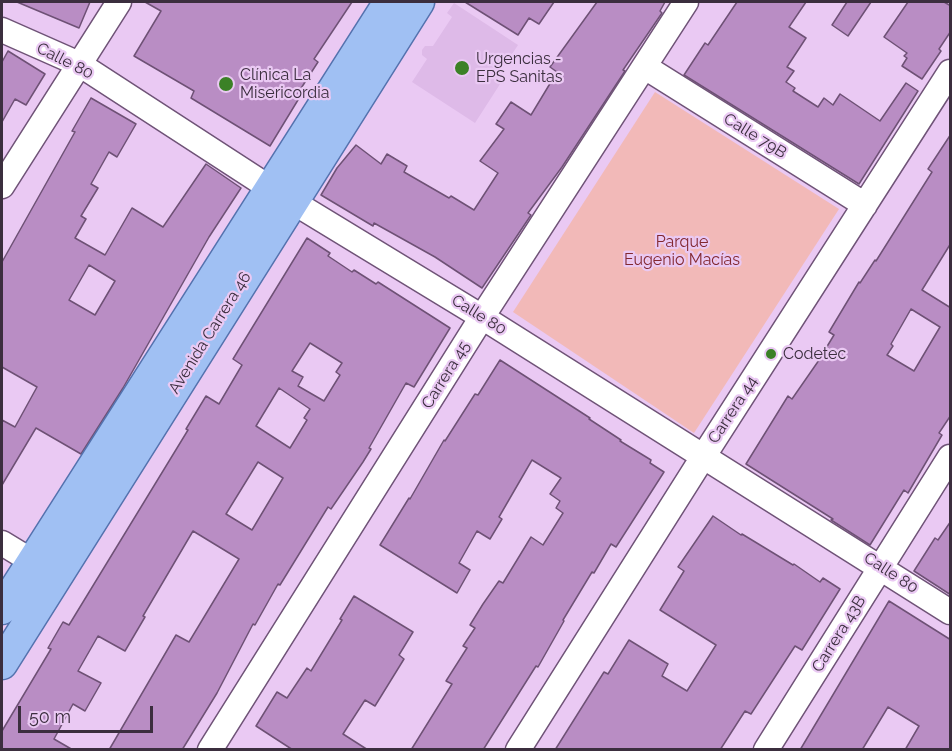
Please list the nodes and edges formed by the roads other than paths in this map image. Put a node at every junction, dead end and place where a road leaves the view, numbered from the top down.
1 (119, 2) edge
2 (389, 2) edge
3 (419, 2) edge
4 (686, 2) edge
5 (2, 30) edge
6 (79, 64) junction
7 (645, 67) junction
8 (951, 72) edge
9 (2, 186) edge
10 (281, 195) junction
11 (865, 206) junction
12 (482, 317) junction
13 (703, 457) junction
14 (951, 457) edge
15 (2, 543) edge
16 (882, 567) junction
17 (44, 569) junction
18 (2, 609) edge
19 (951, 612) edge
20 (2, 664) edge
21 (210, 750) edge
22 (518, 750) edge
23 (766, 750) edge

1 - 6 street
2 - 10 main road, Avenida Carrera 46
3 - 10 main road, Avenida Carrera 46
4 - 7 street, Carrera 45
5 - 6 street, Calle 80
6 - 9 street
6 - 10 street, Calle 80
7 - 11 street, Calle 79B
7 - 12 street, Carrera 45
8 - 11 street, Carrera 44
10 - 12 street, Calle 80
10 - 17 main road, Avenida Carrera 46
11 - 13 street, Carrera 44
12 - 13 street, Calle 80
12 - 21 street, Carrera 45
13 - 16 street, Calle 80
13 - 22 street, Carrera 44
14 - 16 street, Carrera 43B
15 - 17 street
16 - 19 street, Calle 80
16 - 23 street, Carrera 43B
17 - 18 main road, Avenida Carrera 46
17 - 20 main road, Avenida Carrera 46

